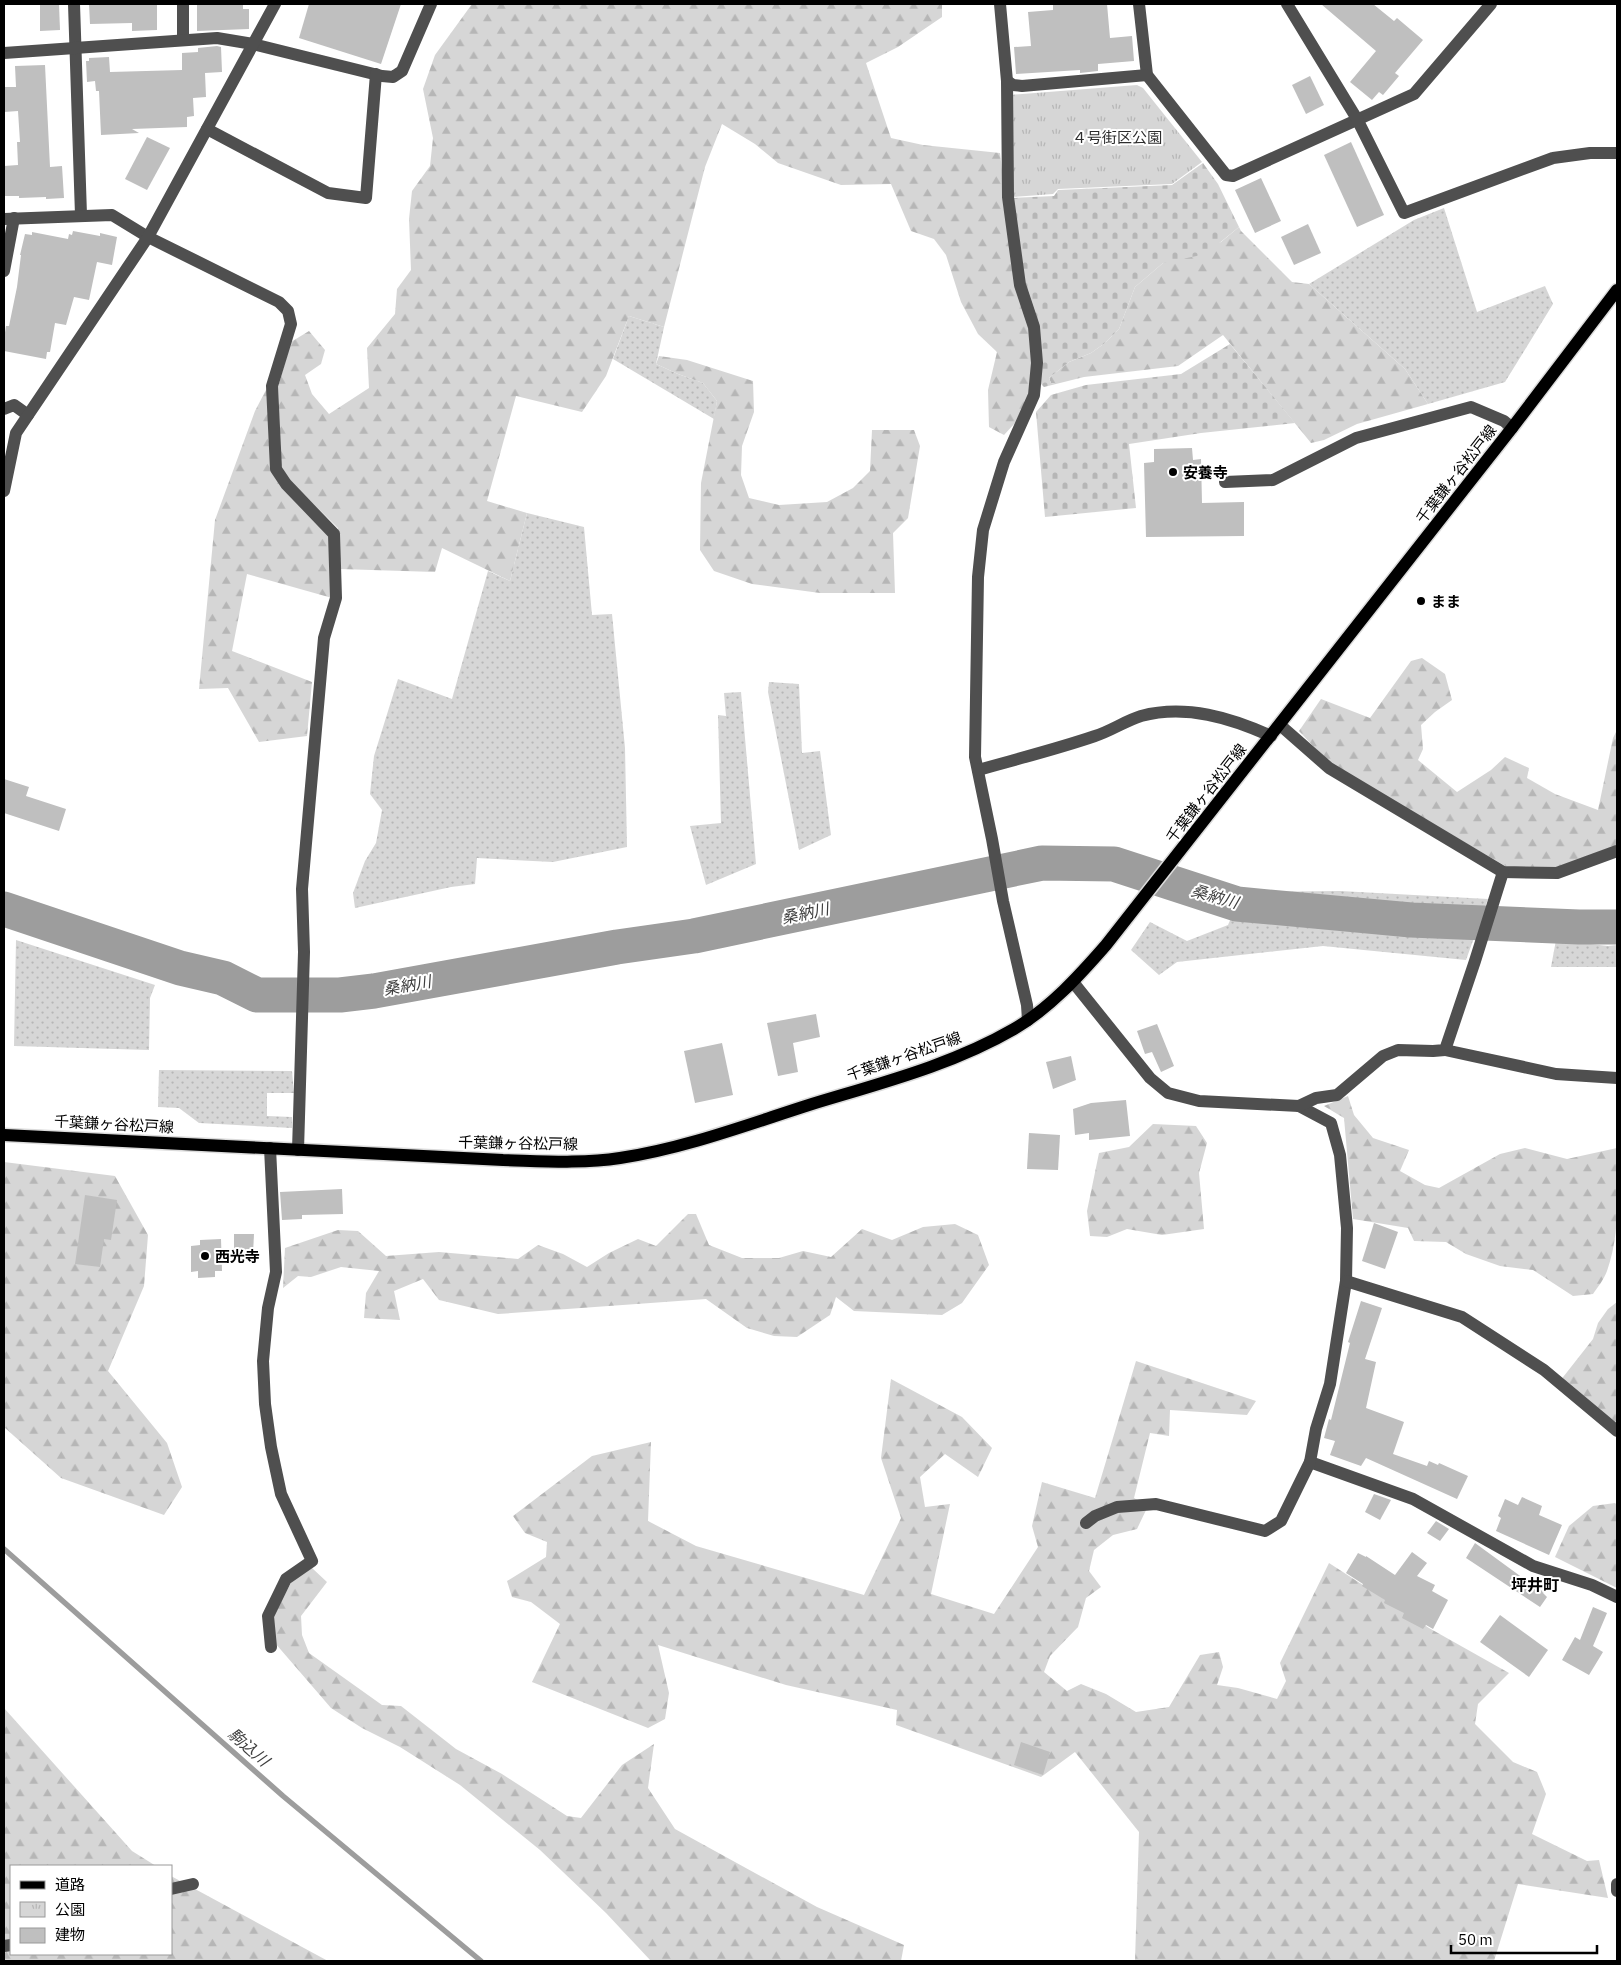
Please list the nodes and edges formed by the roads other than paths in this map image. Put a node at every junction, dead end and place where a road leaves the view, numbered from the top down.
1 (74, 4) edge
2 (183, 4) edge
3 (275, 4) edge
4 (431, 4) edge
5 (1000, 4) edge
6 (1140, 4) edge
7 (1287, 4) edge
8 (1491, 4) edge
9 (183, 40) junction
10 (253, 44) junction
11 (74, 49) junction
12 (4, 53) edge
13 (376, 74) junction
14 (1147, 75) junction
15 (1007, 81) junction
16 (1357, 119) junction
17 (207, 129) junction
18 (1617, 153) edge
19 (81, 216) junction
20 (9, 218) edge
21 (148, 237) junction
22 (4, 271) edge
23 (1617, 290) edge
24 (4, 409) edge
25 (28, 415) junction
26 (1512, 428) junction
27 (1225, 482) dead end
28 (4, 491) edge
29 (1280, 725) junction
30 (1271, 736) junction
31 (978, 770) junction
32 (1617, 851) edge
33 (1503, 872) junction
34 (1074, 982) junction
35 (1028, 1020) junction
36 (1445, 1050) junction
37 (1617, 1078) edge
38 (1299, 1106) junction
39 (4, 1136) edge
40 (270, 1148) junction
41 (298, 1150) junction
42 (1346, 1281) junction
43 (1617, 1431) edge
44 (1310, 1462) junction
45 (1086, 1523) dead end
46 (1617, 1597) edge
47 (271, 1647) dead end
48 (193, 1884) dead end
49 (1617, 1884) edge
50 (172, 1889) edge
51 (1617, 1891) edge

1 - 11 street
2 - 9 street
3 - 10 street
4 - 13 street
5 - 15 street
6 - 14 street
7 - 16 street
8 - 16 street
9 - 10 street
9 - 11 street
10 - 13 street
10 - 17 street
11 - 12 street
11 - 19 street
13 - 17 street
14 - 15 street
14 - 16 street
15 - 31 street
16 - 18 street
17 - 21 street
19 - 20 street
19 - 21 street
20 - 22 street
21 - 25 street
21 - 41 street
23 - 26 main road, 千葉鎌ヶ谷松戸線
24 - 25 street
25 - 28 street
26 - 27 street
26 - 29 main road, 千葉鎌ヶ谷松戸線
29 - 30 main road, 千葉鎌ヶ谷松戸線
29 - 33 street
30 - 31 street
30 - 34 main road, 千葉鎌ヶ谷松戸線
31 - 35 street
32 - 33 street
33 - 36 street
34 - 35 main road, 千葉鎌ヶ谷松戸線
34 - 38 street
35 - 41 main road, 千葉鎌ヶ谷松戸線
36 - 37 street
36 - 38 street
38 - 42 street
39 - 40 main road, 千葉鎌ヶ谷松戸線
40 - 41 main road, 千葉鎌ヶ谷松戸線
40 - 47 street
42 - 43 street
42 - 44 street
44 - 45 street
44 - 46 street
48 - 50 street
49 - 51 street

